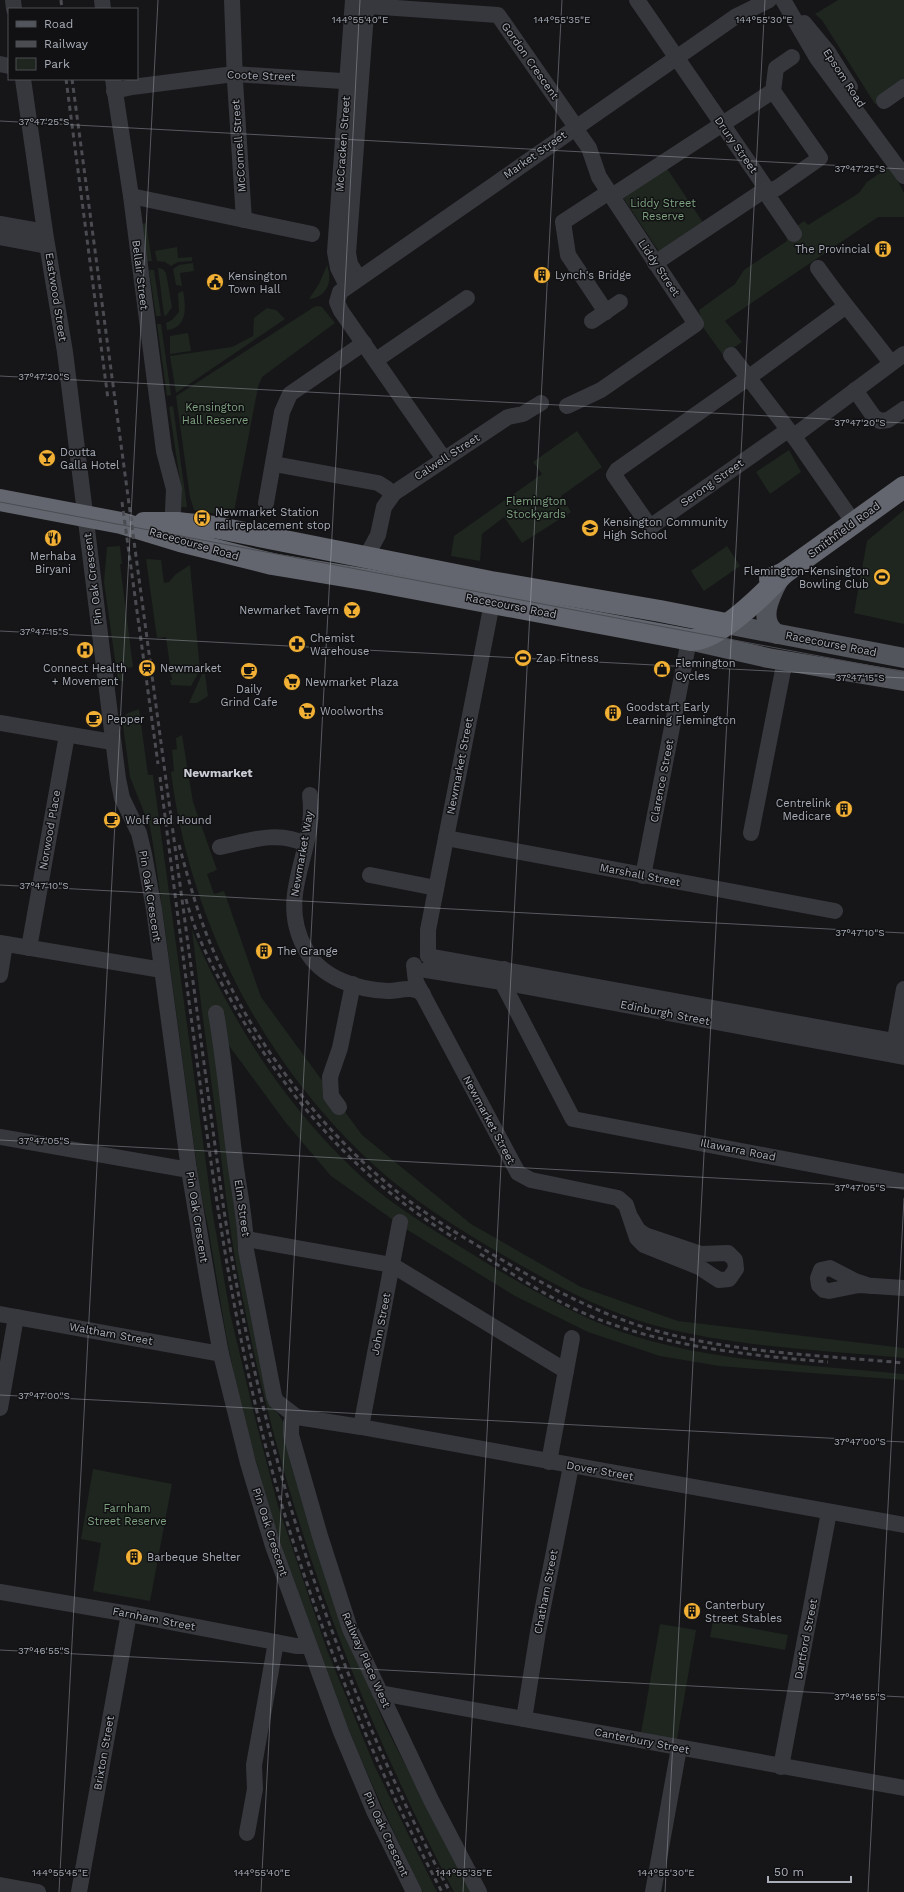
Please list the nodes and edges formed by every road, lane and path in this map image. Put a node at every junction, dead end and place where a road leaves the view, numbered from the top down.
1 (232, 0) edge
2 (637, 0) edge
3 (752, 0) edge
4 (769, 0) edge
5 (783, 0) edge
6 (360, 3) edge
7 (735, 17) junction
8 (792, 57) dead end
9 (677, 58) junction
10 (234, 74) junction
11 (23, 80) edge
12 (354, 82) junction
13 (114, 85) edge
14 (904, 87) edge
15 (773, 91) junction
16 (884, 101) dead end
17 (721, 124) junction
18 (575, 128) junction
19 (904, 176) edge
20 (766, 190) junction
21 (610, 194) junction
22 (130, 196) junction
23 (244, 220) junction
24 (0, 224) edge
25 (312, 234) dead end
26 (794, 234) dead end
27 (0, 237) edge
28 (46, 239) junction
29 (655, 263) junction
30 (818, 268) dead end
31 (348, 287) junction
32 (467, 298) dead end
33 (620, 302) dead end
34 (846, 306) junction
35 (606, 312) junction
36 (592, 321) dead end
37 (364, 343) junction
38 (732, 355) dead end
39 (898, 359) edge
40 (376, 360) junction
41 (748, 378) junction
42 (855, 390) junction
43 (541, 403) dead end
44 (567, 406) dead end
45 (904, 409) edge
46 (791, 433) junction
47 (444, 459) junction
48 (274, 464) junction
49 (168, 471) junction
50 (904, 487) edge
51 (392, 494) junction
52 (0, 500) edge
53 (266, 503) dead end
54 (85, 516) junction
55 (854, 522) junction
56 (131, 523) junction
57 (175, 523) junction
58 (265, 538) junction
59 (375, 559) junction
60 (261, 561) junction
61 (782, 574) junction
62 (492, 592) junction
63 (716, 622) junction
64 (777, 634) junction
65 (689, 640) junction
66 (904, 658) edge
67 (785, 660) junction
68 (904, 681) edge
69 (0, 723) edge
70 (67, 735) junction
71 (112, 742) junction
72 (310, 795) dead end
73 (751, 833) dead end
74 (446, 838) junction
75 (305, 844) junction
76 (220, 848) dead end
77 (370, 875) dead end
78 (643, 876) junction
79 (436, 888) junction
80 (835, 911) dead end
81 (3, 944) edge
82 (29, 948) junction
83 (422, 964) junction
84 (162, 970) junction
85 (0, 976) edge
86 (503, 976) junction
87 (353, 984) junction
88 (904, 989) edge
89 (398, 990) junction
90 (423, 994) junction
91 (216, 1013) dead end
92 (899, 1049) edge
93 (339, 1107) dead end
94 (0, 1137) edge
95 (189, 1170) junction
96 (904, 1182) edge
97 (631, 1218) junction
98 (400, 1222) dead end
99 (247, 1239) junction
100 (392, 1266) junction
101 (870, 1286) dead end
102 (904, 1288) edge
103 (0, 1314) edge
104 (16, 1317) junction
105 (572, 1338) dead end
106 (221, 1354) junction
107 (566, 1371) junction
108 (0, 1408) edge
109 (294, 1419) junction
110 (361, 1427) junction
111 (549, 1462) junction
112 (571, 1466) junction
113 (829, 1512) junction
114 (904, 1526) edge
115 (0, 1592) edge
116 (129, 1614) junction
117 (276, 1642) junction
118 (309, 1646) junction
119 (380, 1693) junction
120 (524, 1718) junction
121 (679, 1748) junction
122 (781, 1766) junction
123 (903, 1784) edge
124 (247, 1833) dead end
125 (0, 1885) edge
126 (38, 1892) edge
127 (79, 1892) edge
128 (414, 1892) edge
129 (479, 1892) edge
130 (653, 1892) edge

1 - 10 street, McConnell Street
2 - 9 street, Drury Street
3 - 7 street, Market Street
4 - 7 street, Market Street
5 - 19 street, Epsom Road
6 - 12 street, McCracken Street
6 - 18 street, Gordon Crescent
7 - 9 street, Market Street
8 - 15 street
9 - 17 street, Drury Street
9 - 18 street, Market Street
10 - 12 street, Coote Street
10 - 13 street, Coote Street
10 - 23 street, McConnell Street
11 - 28 street, Eastwood Street
12 - 31 street, McCracken Street
13 - 22 street, Bellair Street
14 - 16 street
15 - 17 street
15 - 20 street
17 - 20 street, Drury Street
17 - 21 street
18 - 21 street, Liddy Street
18 - 31 street, Market Street
20 - 26 street, Drury Street
20 - 29 street
21 - 29 street, Liddy Street
21 - 35 street
22 - 23 street
22 - 49 street, Bellair Street
23 - 25 street
24 - 28 street
27 - 28 street
28 - 54 street, Eastwood Street
29 - 44 street, Liddy Street
30 - 34 street
31 - 37 street, McCracken Street
32 - 40 street
33 - 35 street
34 - 39 street
34 - 41 street
35 - 36 street
37 - 40 street, McCracken Street
37 - 48 street
38 - 41 street
39 - 42 street
40 - 47 street, McCracken Street
41 - 46 street
41 - 46 street, Serong Street
42 - 45 street
42 - 46 street
43 - 47 street, Calwell Street
46 - 55 street
47 - 51 street, Calwell Street
48 - 51 street
48 - 53 street
49 - 56 street, Bellair Street
49 - 57 street, Bellair Street
50 - 55 highway, Smithfield Road
51 - 59 street
52 - 54 highway, Racecourse Road
54 - 56 highway, Racecourse Road
54 - 71 street, Pin Oak Crescent
55 - 61 highway, Smithfield Road
56 - 57 highway, Racecourse Road
56 - 60 highway, Racecourse Road
57 - 58 highway, Racecourse Road
58 - 59 highway, Racecourse Road
58 - 60 highway
59 - 62 highway, Racecourse Road
60 - 62 highway, Racecourse Road
61 - 63 highway, Smithfield Road
61 - 64 main road
62 - 63 highway, Racecourse Road
62 - 65 highway, Racecourse Road
62 - 74 street, Newmarket Street
63 - 64 main road, Racecourse Road
63 - 65 highway, Smithfield Road
64 - 66 main road, Racecourse Road
65 - 67 main road, Racecourse Road
65 - 78 street, Clarence Street
67 - 68 main road, Racecourse Road
67 - 73 street
69 - 70 street
70 - 71 street
70 - 82 street, Norwood Place
71 - 84 street, Pin Oak Crescent
72 - 75 street, Newmarket Way
74 - 78 street, Marshall Street
74 - 79 street, Newmarket Street
75 - 76 street
75 - 87 street, Newmarket Way
77 - 79 street
78 - 80 street, Marshall Street
79 - 83 street, Newmarket Street
81 - 82 street
81 - 85 street
82 - 84 street
83 - 86 street, Edinburgh Street
83 - 89 street
83 - 90 street, Newmarket Street
84 - 95 street, Pin Oak Crescent
86 - 92 street, Edinburgh Street
86 - 96 street, Illawarra Road
87 - 89 street, Newmarket Way
87 - 93 street
88 - 92 street
89 - 90 street, Newmarket Way
90 - 97 street, Newmarket Street
91 - 99 street, Elm Street
94 - 95 street
95 - 106 street, Pin Oak Crescent
97 - 97 street, Newmarket Street
98 - 100 street, John Street
99 - 100 street
99 - 109 street, Elm Street
100 - 107 street
100 - 110 street, John Street
101 - 102 street
103 - 104 street, Waltham Street
104 - 106 street, Waltham Street
104 - 108 street
105 - 107 street
106 - 118 street, Pin Oak Crescent
107 - 111 street
109 - 110 street, Dover Street
109 - 119 street, Railway Place West
110 - 111 street, Dover Street
111 - 112 street, Dover Street
112 - 113 street, Dover Street
112 - 120 street, Chatham Street
113 - 114 street, Dover Street
113 - 122 street, Dartford Street
115 - 116 street, Farnham Street
116 - 117 street, Farnham Street
116 - 127 street, Brixton Street
117 - 118 street, Farnham Street
117 - 124 street
118 - 128 street, Pin Oak Crescent
119 - 120 street, Canterbury Street
119 - 129 street, Railway Place West
120 - 121 street, Canterbury Street
121 - 122 street, Canterbury Street
121 - 130 street
122 - 123 street, Canterbury Street
125 - 126 street

